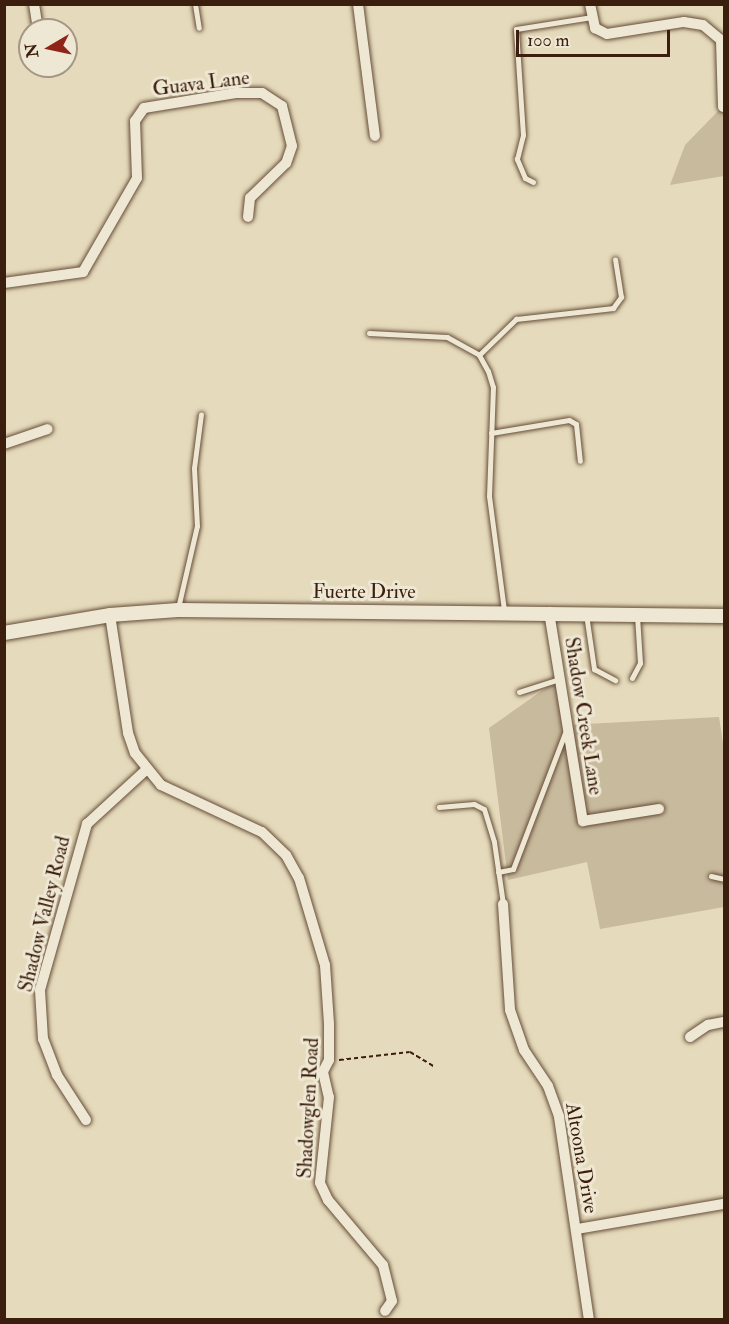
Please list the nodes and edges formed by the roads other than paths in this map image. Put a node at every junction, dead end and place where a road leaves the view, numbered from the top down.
1 (195, 4) edge
2 (358, 4) edge
3 (590, 4) edge
4 (591, 17) junction
5 (199, 28) dead end
6 (723, 107) dead end
7 (375, 136) dead end
8 (533, 182) dead end
9 (248, 217) dead end
10 (615, 259) dead end
11 (4, 283) edge
12 (369, 333) dead end
13 (479, 355) junction
14 (201, 414) dead end
15 (48, 429) dead end
16 (491, 433) junction
17 (4, 444) edge
18 (580, 461) dead end
19 (178, 610) junction
20 (504, 610) junction
21 (549, 612) junction
22 (586, 612) junction
23 (637, 613) junction
24 (110, 615) junction
25 (724, 616) edge
26 (4, 633) edge
27 (632, 678) dead end
28 (559, 679) junction
29 (615, 680) dead end
30 (519, 692) dead end
31 (567, 725) junction
32 (147, 769) junction
33 (439, 807) dead end
34 (659, 809) dead end
35 (498, 872) junction
36 (711, 876) dead end
37 (724, 879) edge
38 (503, 904) joint
39 (724, 1022) edge
40 (690, 1037) dead end
41 (86, 1120) dead end
42 (724, 1204) edge
43 (577, 1230) junction
44 (386, 1311) dead end
45 (589, 1320) edge

1 - 5 lane
2 - 7 street
3 - 4 street
4 - 6 street
4 - 8 lane
9 - 11 street, Guava Lane
10 - 13 lane
12 - 13 lane
13 - 16 lane
14 - 19 lane
15 - 17 street
16 - 18 lane
16 - 20 lane
19 - 20 street, Fuerte Drive
19 - 24 street, Fuerte Drive
20 - 21 street, Fuerte Drive
21 - 22 street, Fuerte Drive
21 - 28 street, Shadow Creek Lane
22 - 23 street, Fuerte Drive
22 - 29 lane
23 - 25 street, Fuerte Drive
23 - 27 lane
24 - 26 street, Fuerte Drive
24 - 32 street, Shadowglen Road
28 - 30 lane
28 - 31 street, Shadow Creek Lane
31 - 34 street, Shadow Creek Lane
31 - 35 lane
32 - 41 street, Shadow Valley Road
32 - 44 street, Shadowglen Road
33 - 35 lane
35 - 38 lane
36 - 37 lane
38 - 43 street, Altoona Drive
39 - 40 street
42 - 43 street
43 - 45 street, Altoona Drive

